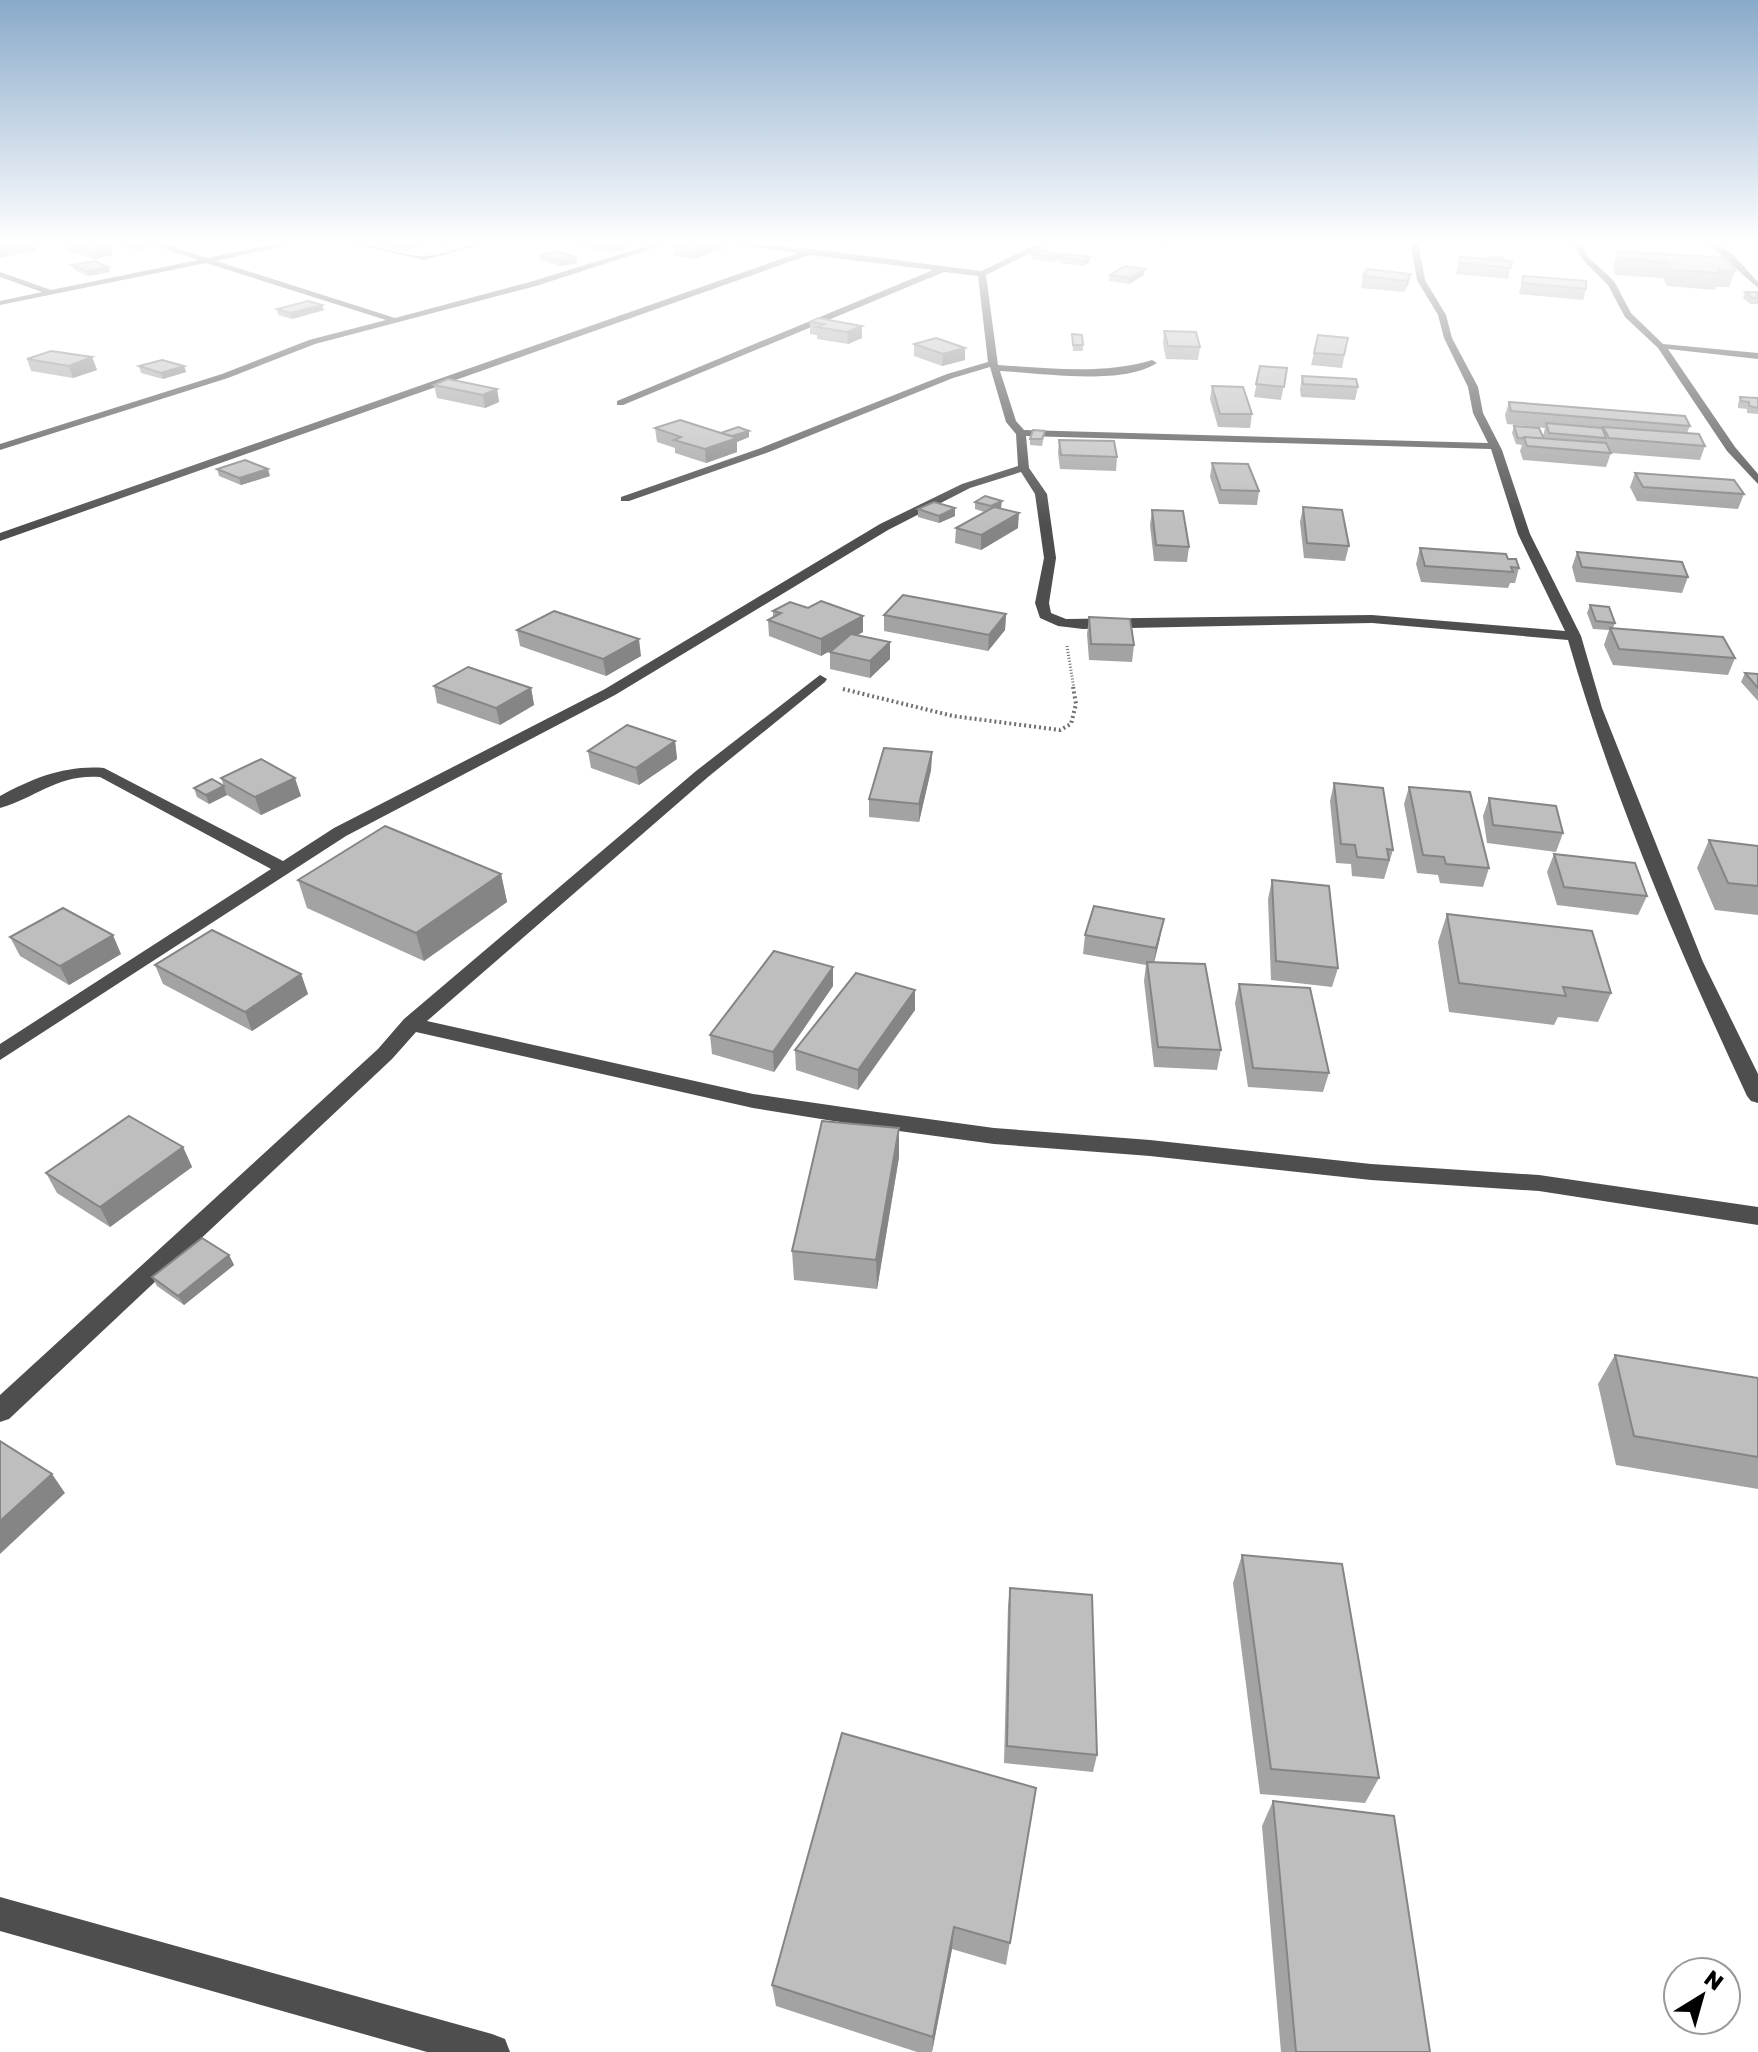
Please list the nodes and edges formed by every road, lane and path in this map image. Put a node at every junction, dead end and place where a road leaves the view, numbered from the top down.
1 (335, 336) edge
2 (571, 336) edge
3 (782, 336) edge
4 (989, 336) edge
5 (1447, 336) edge
6 (1650, 336) edge
7 (1661, 346) junction
8 (1758, 356) edge
9 (1152, 363) dead end
10 (994, 366) junction
11 (620, 403) dead end
12 (1021, 433) junction
13 (1495, 446) junction
14 (0, 447) edge
15 (1024, 468) junction
16 (1758, 481) edge
17 (625, 499) dead end
18 (0, 537) edge
19 (1063, 623) junction
20 (1574, 636) junction
21 (820, 679) joint
22 (0, 803) edge
23 (282, 868) junction
24 (411, 1024) junction
25 (0, 1053) edge
26 (1758, 1096) edge
27 (1758, 1216) edge
28 (0, 1411) edge
29 (0, 1914) edge
30 (492, 2052) edge

1 - 14 street
2 - 18 street
3 - 11 street
4 - 10 street
5 - 13 street
6 - 7 street
7 - 8 street
7 - 16 street
9 - 10 street
10 - 12 street
10 - 17 street
12 - 13 street
12 - 15 street
13 - 20 street
15 - 19 street
15 - 23 street
19 - 20 street
19 - 21 path
20 - 26 street
21 - 24 street
22 - 23 street
23 - 25 street
24 - 27 street
24 - 28 street
29 - 30 street

